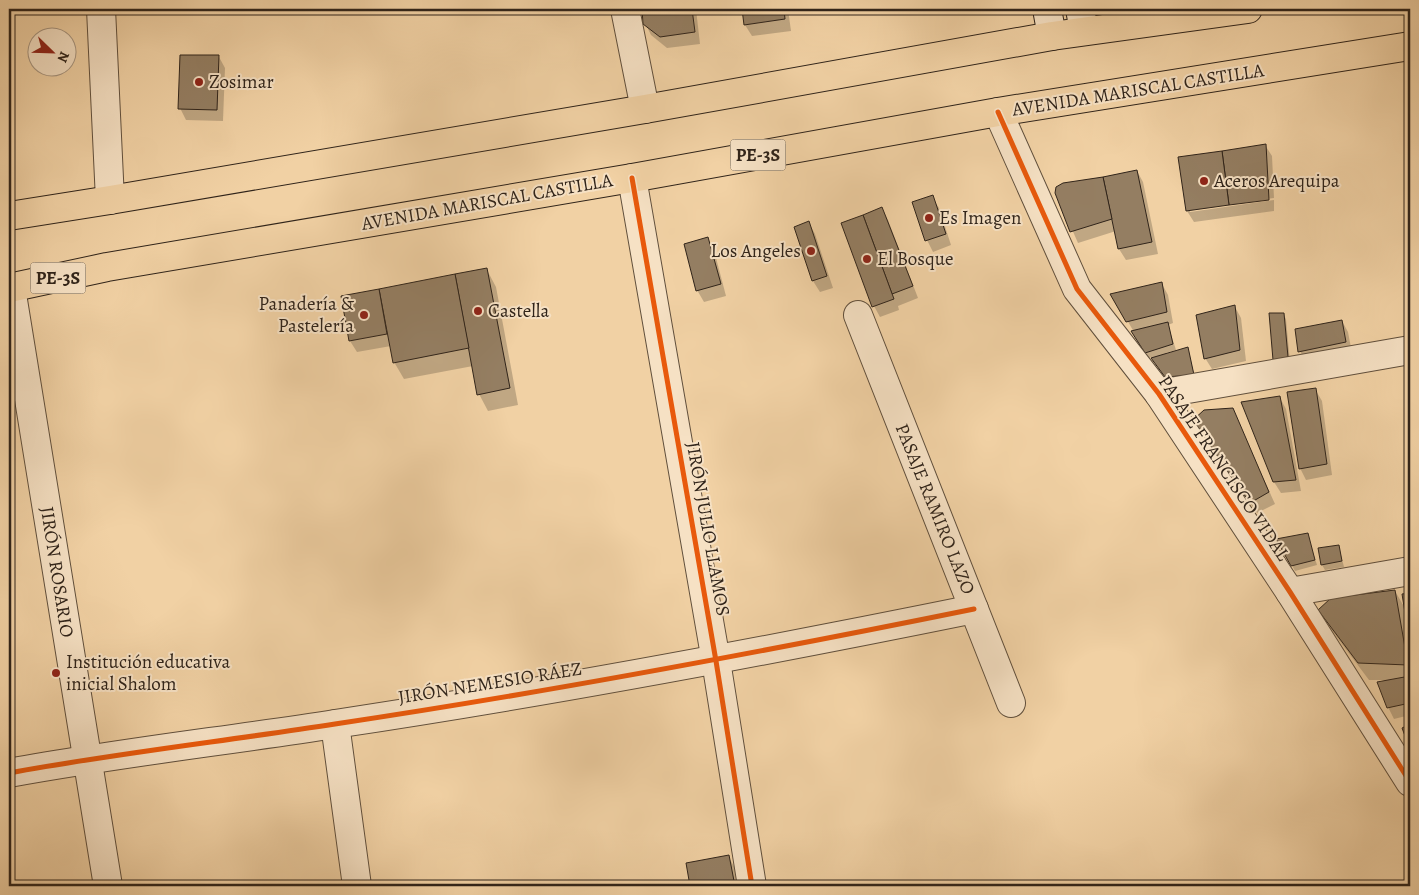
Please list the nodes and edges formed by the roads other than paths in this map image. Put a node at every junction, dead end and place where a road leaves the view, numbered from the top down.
1 (101, 9) edge
2 (625, 9) edge
3 (1047, 9) edge
4 (1248, 9) edge
5 (1082, 20) edge
6 (1052, 36) junction
7 (1410, 46) edge
8 (645, 109) junction
9 (998, 112) junction
10 (632, 178) junction
11 (110, 200) junction
12 (9, 216) edge
13 (10, 288) edge
14 (858, 315) dead end
15 (1410, 350) edge
16 (1159, 394) junction
17 (1410, 571) edge
18 (1290, 592) junction
19 (974, 609) junction
20 (716, 661) junction
21 (1011, 703) dead end
22 (335, 724) junction
23 (88, 759) junction
24 (9, 773) edge
25 (1410, 782) edge
26 (108, 886) edge
27 (357, 886) edge
28 (752, 886) edge

1 - 11 street
2 - 8 street
3 - 6 street
4 - 5 highway
5 - 6 highway
6 - 8 highway
7 - 9 highway, AVENIDA MARISCAL CASTILLA / PE-3S
8 - 11 highway
9 - 10 highway, AVENIDA MARISCAL CASTILLA / PE-3S
9 - 16 street, PASAJE FRANCISCO VIDAL
10 - 13 highway, AVENIDA MARISCAL CASTILLA / PE-3S
10 - 20 street, JIRÓN JULIO LLAMOS
11 - 12 highway
13 - 23 street, JIRÓN ROSARIO
14 - 19 street, PASAJE RAMIRO LAZO
15 - 16 street
16 - 18 street, PASAJE FRANCISCO VIDAL
17 - 18 street
18 - 25 street, PASAJE FRANCISCO VIDAL
19 - 20 street, JIRÓN NEMESIO RÁEZ
19 - 21 street, PASAJE RAMIRO LAZO
20 - 22 street, JIRÓN NEMESIO RÁEZ
20 - 28 street, JIRÓN JULIO LLAMOS
22 - 23 street, JIRÓN NEMESIO RÁEZ
22 - 27 street
23 - 24 street, JIRÓN NEMESIO RÁEZ
23 - 26 street, JIRÓN ROSARIO

